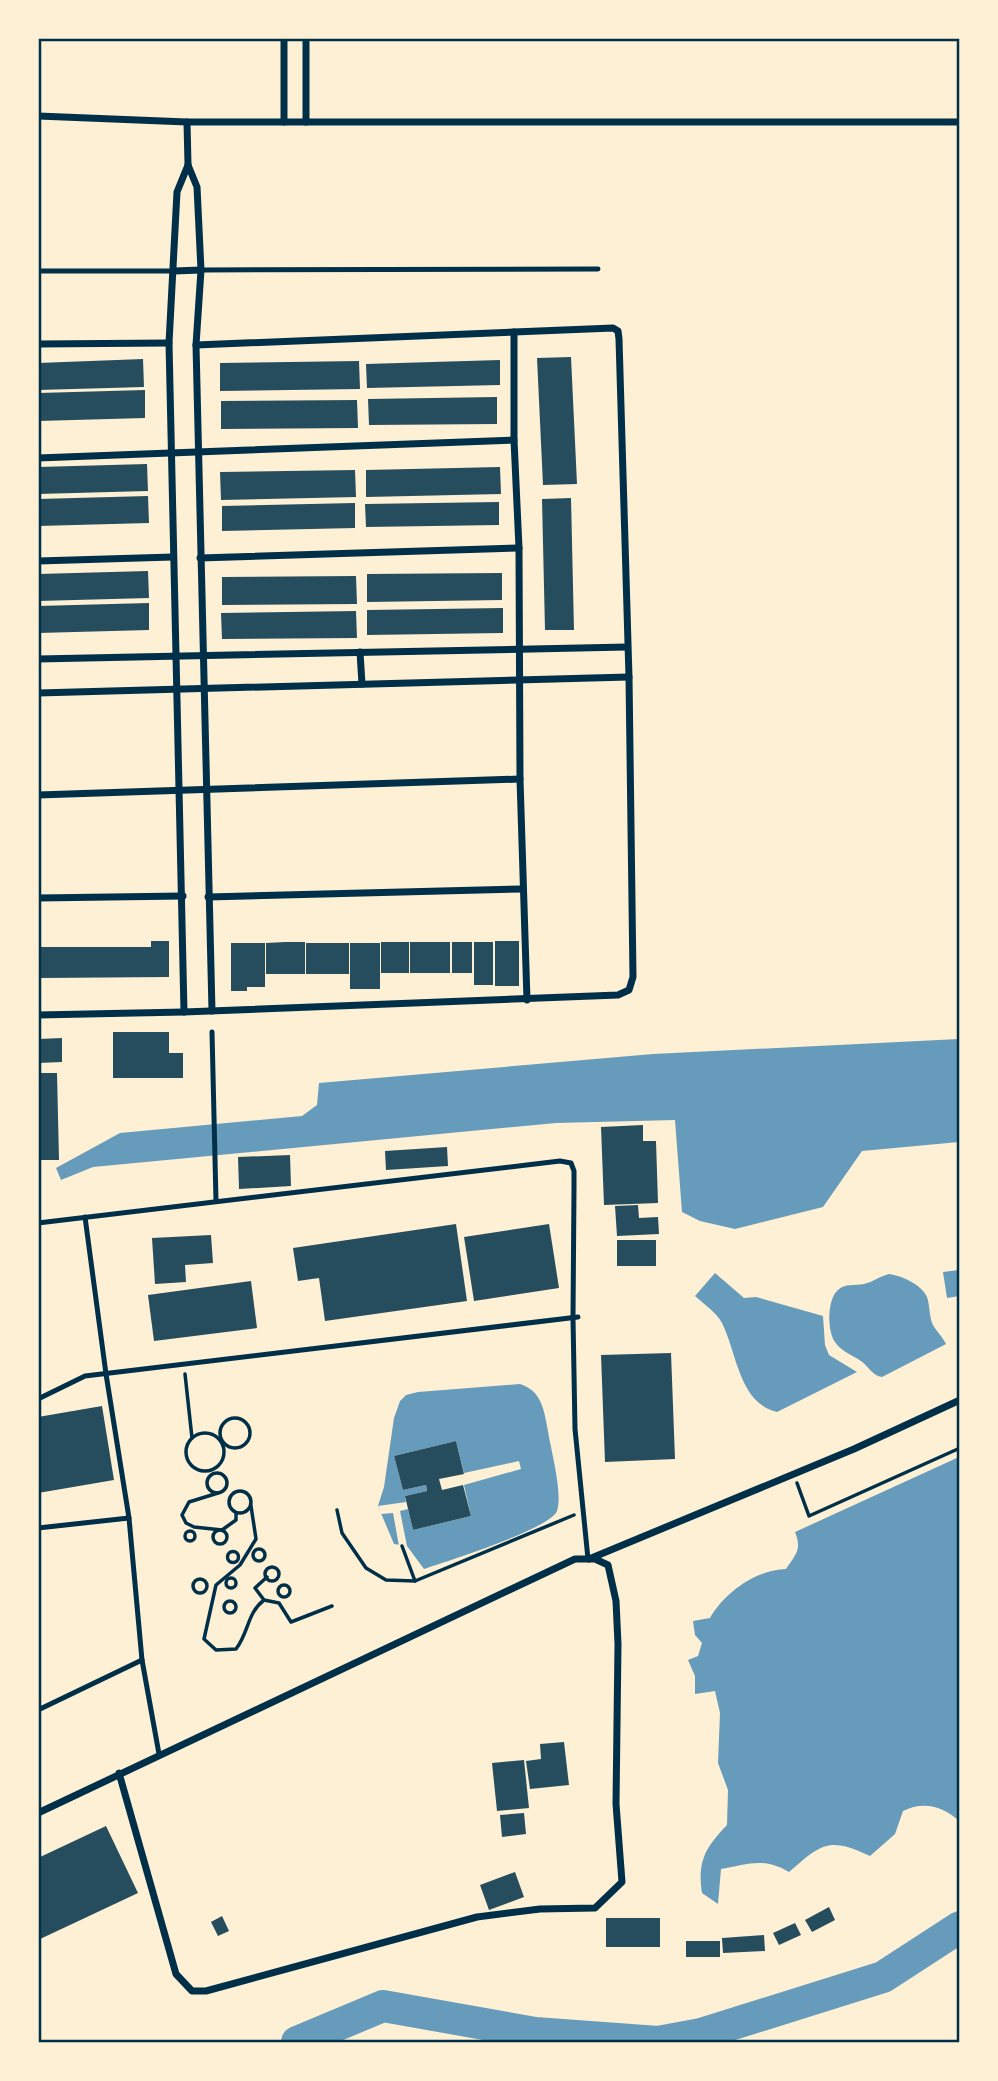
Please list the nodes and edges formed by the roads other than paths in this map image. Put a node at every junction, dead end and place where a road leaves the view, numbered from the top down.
1 (284, 38) edge
2 (306, 38) edge
3 (38, 117) edge
4 (187, 122) junction
5 (284, 122) junction
6 (306, 122) junction
7 (960, 122) edge
8 (188, 165) junction
9 (598, 269) dead end
10 (201, 270) junction
11 (38, 271) edge
12 (174, 271) junction
13 (514, 332) junction
14 (169, 343) junction
15 (38, 344) edge
16 (196, 345) junction
17 (514, 440) junction
18 (171, 453) junction
19 (198, 453) junction
20 (38, 458) edge
21 (519, 548) junction
22 (173, 557) junction
23 (200, 558) junction
24 (38, 561) edge
25 (627, 646) junction
26 (520, 649) junction
27 (360, 652) junction
28 (202, 655) junction
29 (176, 656) junction
30 (38, 659) edge
31 (629, 677) junction
32 (519, 680) junction
33 (362, 684) junction
34 (203, 688) junction
35 (177, 690) junction
36 (38, 693) edge
37 (520, 779) junction
38 (205, 789) junction
39 (180, 792) junction
40 (38, 795) edge
41 (522, 889) junction
42 (183, 896) junction
43 (208, 897) junction
44 (38, 898) edge
45 (527, 1000) junction
46 (212, 1011) junction
47 (184, 1012) junction
48 (38, 1015) edge
49 (212, 1032) dead end
50 (216, 1201) junction
51 (85, 1217) junction
52 (38, 1223) edge
53 (575, 1318) junction
54 (106, 1374) junction
55 (38, 1399) edge
56 (960, 1400) edge
57 (128, 1518) junction
58 (38, 1528) edge
59 (588, 1559) junction
60 (142, 1660) junction
61 (38, 1710) edge
62 (159, 1754) junction
63 (119, 1773) junction
64 (38, 1813) edge

1 - 5 street
2 - 6 street
3 - 4 street
4 - 5 street
4 - 8 street
5 - 6 street
6 - 7 street
8 - 10 street
8 - 12 street
9 - 10 lane
10 - 12 street
10 - 16 street
11 - 12 lane
12 - 14 street
13 - 16 street
13 - 17 street
13 - 25 street
14 - 15 street
14 - 18 street
16 - 19 street
17 - 19 street
17 - 21 street
18 - 19 street
18 - 20 street
18 - 22 street
19 - 23 street
21 - 23 street
21 - 26 street
22 - 24 street
22 - 29 street
23 - 28 street
25 - 26 street
25 - 31 street
26 - 27 street
26 - 32 street
27 - 28 street
27 - 33 street
28 - 29 street
28 - 34 street
29 - 30 street
29 - 35 street
31 - 32 street
31 - 45 street
32 - 33 street
32 - 37 street
33 - 34 street
34 - 35 street
34 - 38 street
35 - 36 street
35 - 39 street
37 - 38 street
37 - 41 street
38 - 39 street
38 - 43 street
39 - 40 street
39 - 42 street
41 - 43 street
41 - 45 street
42 - 44 street
42 - 47 street
43 - 46 street
45 - 46 street
46 - 47 street
47 - 48 street
49 - 50 lane
50 - 51 lane
50 - 53 lane
51 - 52 lane
51 - 54 lane
53 - 54 lane
53 - 59 lane
54 - 55 lane
54 - 57 lane
56 - 59 street
57 - 58 lane
57 - 60 lane
59 - 62 street
59 - 63 street
60 - 61 lane
60 - 62 lane
62 - 63 street
63 - 64 street

